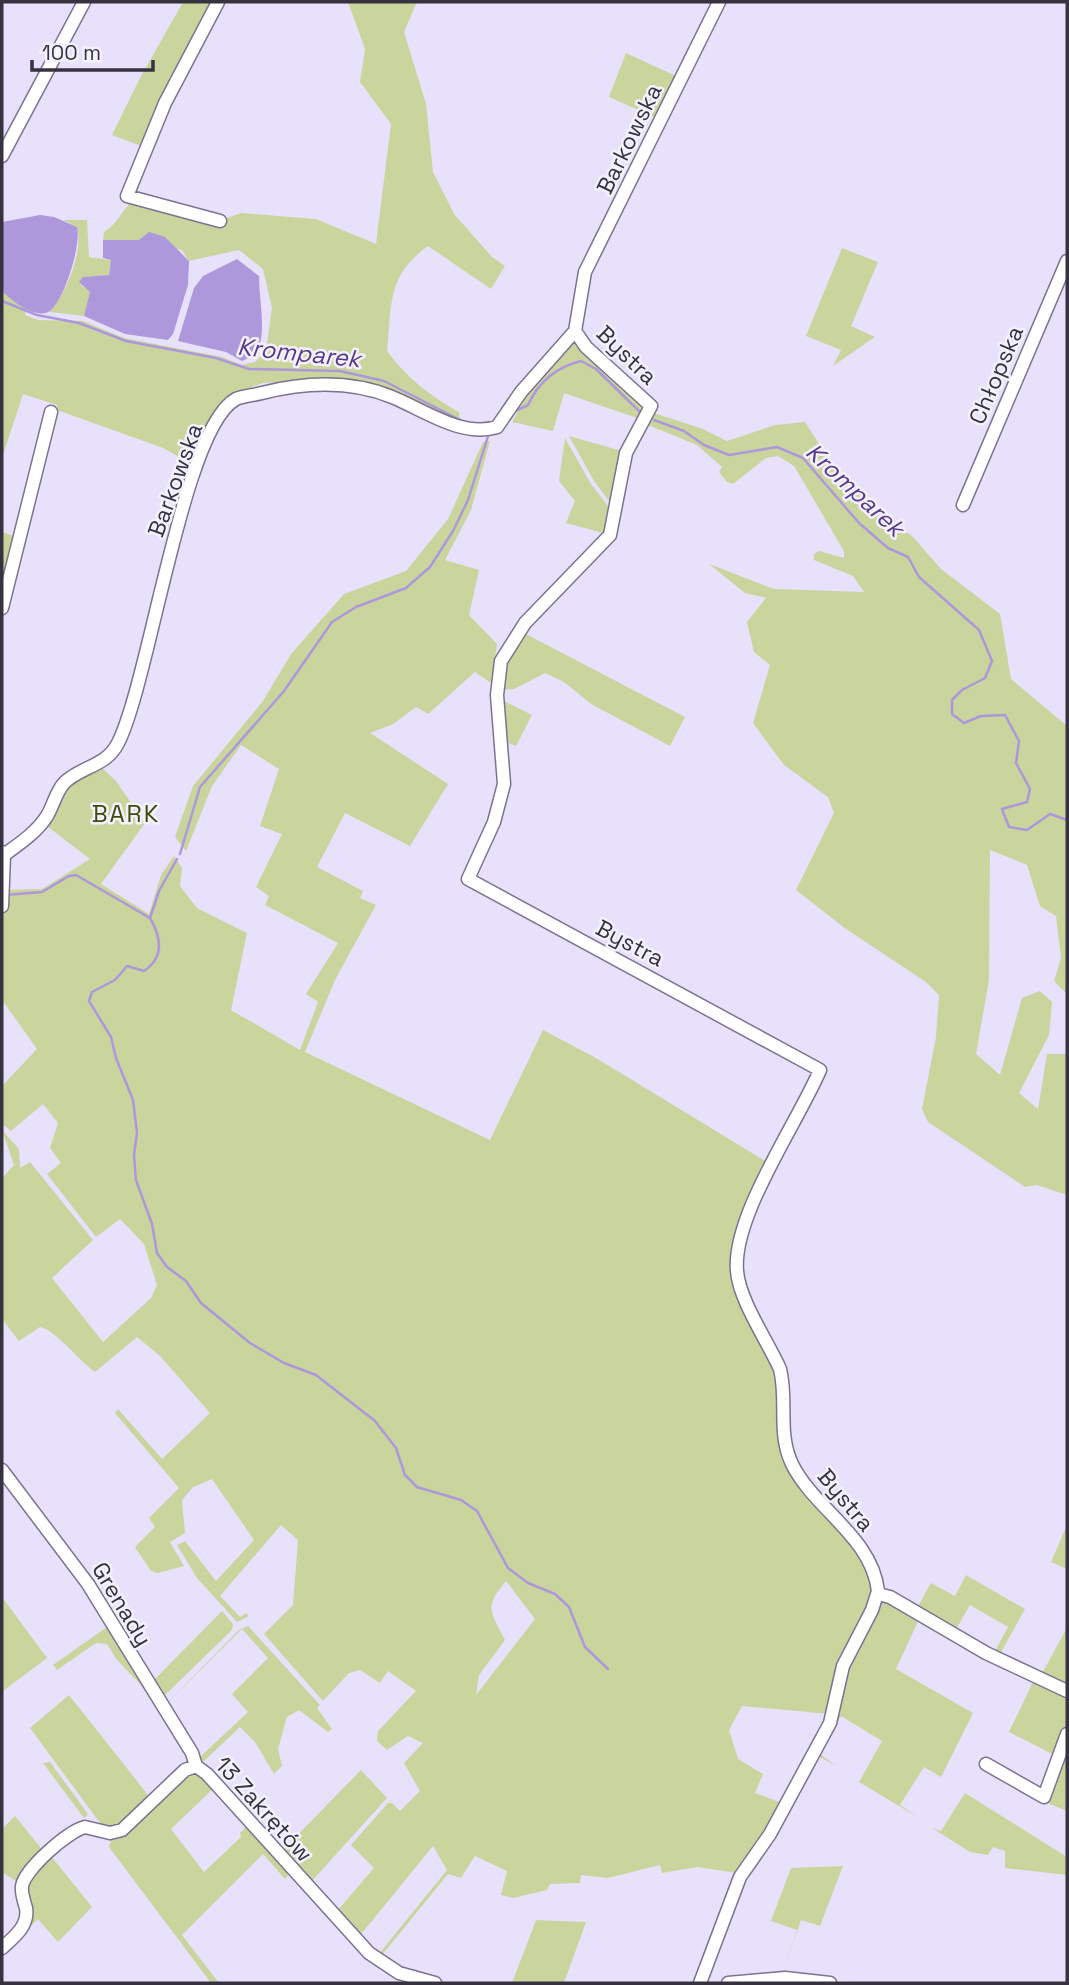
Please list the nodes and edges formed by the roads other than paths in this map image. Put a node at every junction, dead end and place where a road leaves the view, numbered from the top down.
1 (84, 2) edge
2 (219, 2) edge
3 (719, 2) edge
4 (2, 156) edge
5 (219, 221) dead end
6 (1067, 261) edge
7 (575, 331) junction
8 (51, 412) dead end
9 (963, 505) dead end
10 (2, 608) edge
11 (3, 853) edge
12 (2, 906) edge
13 (2, 1470) edge
14 (878, 1594) junction
15 (1067, 1691) edge
16 (1067, 1734) edge
17 (986, 1763) dead end
18 (196, 1766) junction
19 (2, 1948) edge
20 (435, 1983) edge
21 (700, 1983) edge
22 (728, 1983) edge
23 (830, 1983) edge

1 - 4 street
2 - 5 street
3 - 7 street, Barkowska
6 - 9 street, Chłopska
7 - 11 street, Barkowska
7 - 14 street, Bystra
8 - 10 street
11 - 12 street
13 - 18 street, Grenady
14 - 15 street
14 - 21 street
16 - 17 street
18 - 19 street, 13 Zakrętów
18 - 20 street, 13 Zakrętów
22 - 23 street

